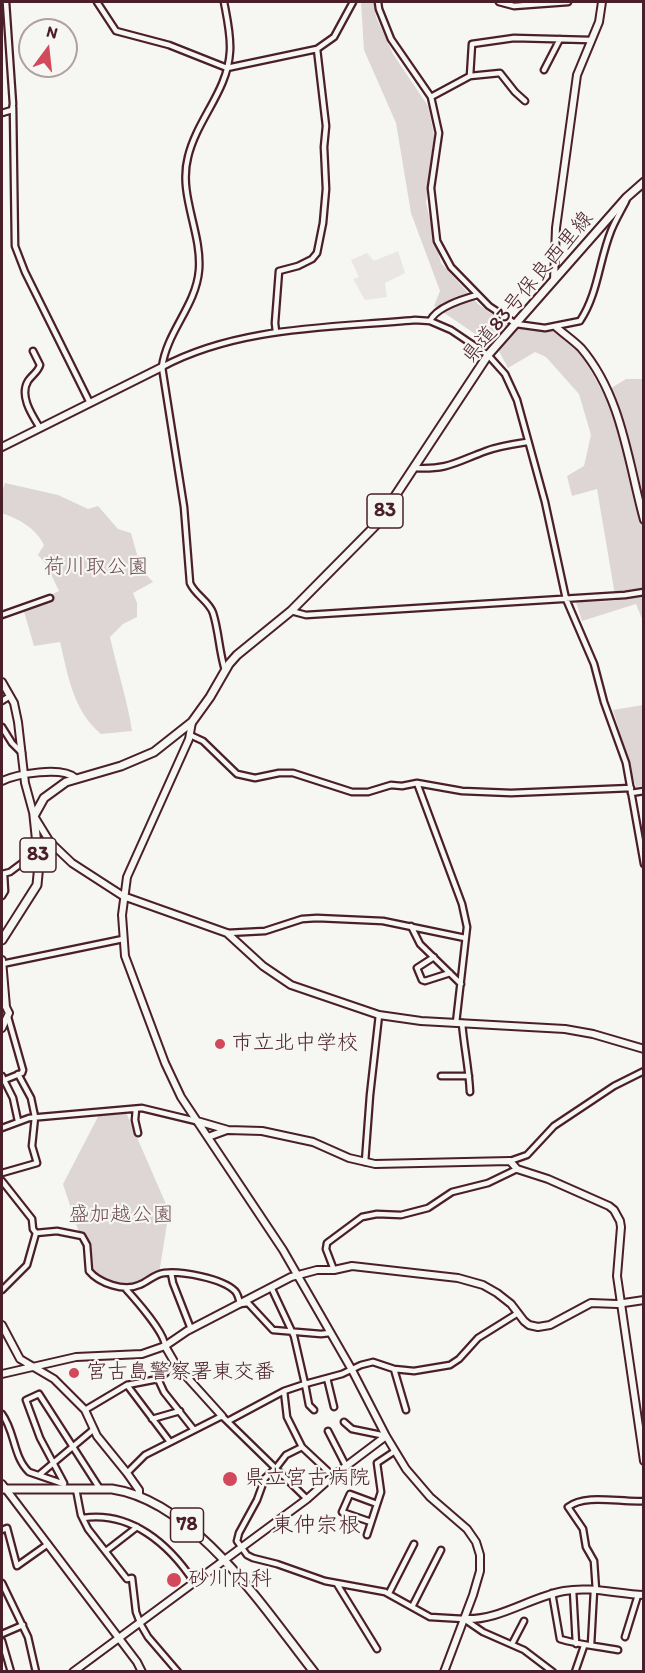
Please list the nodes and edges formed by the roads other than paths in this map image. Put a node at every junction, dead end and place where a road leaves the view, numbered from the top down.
1 (6, 2) edge
2 (97, 2) edge
3 (224, 2) edge
4 (353, 2) edge
5 (378, 2) edge
6 (500, 2) edge
7 (568, 2) edge
8 (602, 2) edge
9 (560, 39) junction
10 (590, 40) junction
11 (317, 50) junction
12 (227, 68) junction
13 (544, 70) dead end
14 (470, 76) junction
15 (431, 97) junction
16 (525, 100) dead end
17 (13, 107) junction
18 (2, 113) edge
19 (644, 182) edge
20 (631, 194) junction
21 (554, 280) junction
22 (477, 295) junction
23 (430, 321) junction
24 (516, 324) junction
25 (556, 327) junction
26 (276, 332) junction
27 (33, 351) dead end
28 (488, 355) junction
29 (162, 367) junction
30 (90, 403) junction
31 (40, 428) junction
32 (527, 442) junction
33 (2, 447) edge
34 (414, 468) junction
35 (644, 520) edge
36 (644, 592) edge
37 (50, 598) dead end
38 (566, 599) junction
39 (291, 611) junction
40 (2, 615) edge
41 (225, 670) junction
42 (2, 682) edge
43 (10, 696) junction
44 (2, 701) edge
45 (192, 722) junction
46 (2, 727) edge
47 (190, 735) junction
48 (22, 753) junction
49 (24, 774) junction
50 (75, 778) junction
51 (2, 781) edge
52 (417, 783) junction
53 (631, 790) junction
54 (644, 791) edge
55 (34, 816) junction
56 (38, 851) junction
57 (644, 864) edge
58 (3, 874) edge
59 (2, 896) edge
60 (123, 896) junction
61 (411, 926) junction
62 (227, 933) junction
63 (465, 938) junction
64 (123, 939) junction
65 (2, 940) edge
66 (434, 957) junction
67 (2, 963) edge
68 (450, 973) junction
69 (461, 984) junction
70 (379, 1015) junction
71 (8, 1017) junction
72 (459, 1023) junction
73 (2, 1028) edge
74 (644, 1049) edge
75 (644, 1071) edge
76 (18, 1074) junction
77 (441, 1076) dead end
78 (469, 1076) junction
79 (2, 1079) edge
80 (470, 1092) dead end
81 (136, 1108) junction
82 (35, 1118) junction
83 (18, 1121) junction
84 (196, 1121) junction
85 (2, 1128) edge
86 (228, 1130) junction
87 (138, 1133) dead end
88 (208, 1137) junction
89 (510, 1161) junction
90 (365, 1162) junction
91 (517, 1169) junction
92 (2, 1173) edge
93 (2, 1181) edge
94 (36, 1233) junction
95 (334, 1270) junction
96 (171, 1273) junction
97 (297, 1274) junction
98 (271, 1287) junction
99 (125, 1288) junction
100 (2, 1290) edge
101 (644, 1300) edge
102 (623, 1303) junction
103 (240, 1304) junction
104 (518, 1314) junction
105 (2, 1324) edge
106 (191, 1329) junction
107 (293, 1332) junction
108 (330, 1333) junction
109 (165, 1346) junction
110 (176, 1365) junction
111 (33, 1368) junction
112 (394, 1369) junction
113 (352, 1370) junction
114 (2, 1374) edge
115 (327, 1378) junction
116 (158, 1379) junction
117 (305, 1384) junction
118 (127, 1385) junction
119 (284, 1391) junction
120 (334, 1407) dead end
121 (85, 1410) junction
122 (314, 1410) dead end
123 (406, 1410) dead end
124 (180, 1411) junction
125 (2, 1413) edge
126 (636, 1414) junction
127 (644, 1415) edge
128 (225, 1418) junction
129 (152, 1419) junction
130 (344, 1422) dead end
131 (94, 1429) junction
132 (194, 1431) junction
133 (328, 1431) dead end
134 (386, 1436) junction
135 (170, 1442) junction
136 (73, 1445) junction
137 (302, 1447) junction
138 (395, 1450) junction
139 (644, 1461) edge
140 (52, 1462) junction
141 (346, 1466) junction
142 (276, 1468) junction
143 (127, 1473) junction
144 (39, 1475) junction
145 (333, 1476) junction
146 (65, 1486) junction
147 (3, 1487) edge
148 (76, 1489) junction
149 (100, 1489) junction
150 (139, 1496) junction
151 (307, 1499) junction
152 (644, 1501) edge
153 (377, 1504) junction
154 (82, 1518) junction
155 (371, 1522) junction
156 (137, 1527) junction
157 (2, 1530) edge
158 (367, 1535) dead end
159 (48, 1544) junction
160 (414, 1544) dead end
161 (242, 1548) junction
162 (441, 1550) dead end
163 (106, 1551) junction
164 (225, 1560) junction
165 (194, 1582) junction
166 (2, 1583) edge
167 (337, 1584) junction
168 (573, 1590) junction
169 (595, 1590) junction
170 (389, 1593) junction
171 (552, 1593) junction
172 (641, 1595) edge
173 (412, 1607) junction
174 (464, 1619) junction
175 (140, 1621) junction
176 (524, 1621) dead end
177 (23, 1625) junction
178 (2, 1634) edge
179 (118, 1637) junction
180 (625, 1637) dead end
181 (2, 1641) edge
182 (512, 1644) junction
183 (576, 1644) junction
184 (591, 1645) junction
185 (584, 1646) junction
186 (377, 1649) dead end
187 (618, 1650) dead end
188 (11, 1671) edge
189 (35, 1671) edge
190 (74, 1671) edge
191 (142, 1671) edge
192 (178, 1671) edge
193 (314, 1671) edge
194 (444, 1671) edge
195 (553, 1671) edge
196 (575, 1671) edge

1 - 17 street
2 - 12 street
3 - 12 street
4 - 11 street
5 - 15 street
6 - 7 street
8 - 10 street
9 - 10 street
9 - 13 street
9 - 14 street
10 - 21 street
11 - 12 street
11 - 26 street
12 - 29 street
14 - 15 street
14 - 16 street
15 - 22 street
17 - 18 street
17 - 30 street
19 - 20 main road, 県道83号保良西里線 / 83
20 - 21 main road, 県道83号保良西里線 / 83
20 - 25 street
21 - 24 main road, 県道83号保良西里線 / 83
22 - 23 street
22 - 24 street
23 - 26 street
23 - 28 street
24 - 25 street
24 - 28 main road, 県道83号保良西里線 / 83
25 - 35 street
26 - 29 street
27 - 31 street
28 - 32 street
28 - 34 main road, 県道83号保良西里線 / 83
29 - 30 street
29 - 41 street
30 - 31 street
31 - 33 street
32 - 34 street
32 - 38 street
34 - 39 main road, 県道83号保良西里線 / 83
36 - 38 street
37 - 40 street
38 - 39 street
38 - 53 street
39 - 41 main road, 県道83号保良西里線 / 83
41 - 45 main road, 県道83号保良西里線 / 83
42 - 43 street
43 - 44 street
43 - 48 street
45 - 47 street
45 - 50 main road, 県道83号保良西里線 / 83
46 - 48 street
47 - 52 street
47 - 60 street
48 - 49 street
49 - 50 street
49 - 51 street
49 - 55 street
50 - 55 main road, 県道83号保良西里線 / 83
52 - 53 street
52 - 63 street
53 - 54 street
53 - 57 street
55 - 56 main road, 83
55 - 60 street
56 - 58 street
56 - 65 main road, 83
58 - 59 street
60 - 62 street
60 - 64 street
61 - 62 street
61 - 63 street
61 - 66 street
62 - 70 street
63 - 69 street
64 - 67 street
64 - 84 street
66 - 68 street
66 - 68 street
67 - 71 street
68 - 69 street
69 - 72 street
70 - 72 street
70 - 90 street
71 - 73 street
71 - 76 street
72 - 74 street
72 - 78 street
75 - 89 street
76 - 79 street
76 - 82 street
77 - 78 street
78 - 80 street
79 - 83 street
81 - 82 street
81 - 84 street
81 - 87 street
82 - 83 street
82 - 92 street
83 - 85 street
84 - 86 street
84 - 88 street
86 - 88 street
86 - 90 street
88 - 97 street
89 - 90 street
89 - 91 street
91 - 95 street
91 - 102 street
93 - 94 street
94 - 99 street
94 - 100 street
95 - 97 street
95 - 104 street
96 - 99 street
96 - 103 street
96 - 106 street
97 - 98 street
97 - 108 street
98 - 103 street
98 - 107 street
99 - 109 street
101 - 102 street
102 - 104 street
102 - 126 street
103 - 106 street
103 - 107 street
104 - 112 street
105 - 111 street
106 - 109 street
107 - 108 street
107 - 117 street
108 - 113 street
109 - 110 street
109 - 111 street
110 - 116 street
110 - 128 street
111 - 114 street
111 - 121 street
112 - 113 street
112 - 123 street
113 - 115 street
113 - 134 street
115 - 117 street
115 - 120 street
116 - 118 street
116 - 124 street
117 - 119 street
117 - 122 street
118 - 121 street
118 - 129 street
119 - 128 street
119 - 137 street
121 - 131 street
124 - 129 street
124 - 132 street
125 - 144 street
126 - 127 street
126 - 139 street
128 - 132 street
128 - 142 street
129 - 135 street
130 - 134 street
131 - 136 street
131 - 143 street
132 - 135 street
133 - 141 street
134 - 138 street
134 - 141 street
135 - 143 street
136 - 140 street
136 - 140 street
136 - 149 street
137 - 142 street
137 - 145 street
138 - 153 street
138 - 174 street
140 - 144 street
140 - 146 street
141 - 145 street
142 - 151 street
142 - 161 street
143 - 150 street
144 - 146 street
145 - 151 street
146 - 147 main road, 78
146 - 148 main road, 78
147 - 159 street
148 - 149 main road, 78
148 - 154 street
149 - 150 main road, 78
150 - 164 main road, 78
151 - 161 street
152 - 169 street
153 - 155 street
153 - 155 street
154 - 156 street
154 - 163 street
155 - 158 street
156 - 163 street
156 - 165 street
157 - 159 street
159 - 179 street
160 - 170 street
161 - 164 street
161 - 167 street
162 - 173 street
163 - 175 street
164 - 165 street
164 - 193 main road, 78
165 - 175 street
166 - 177 street
167 - 170 street
167 - 186 street
168 - 169 street
168 - 171 street
168 - 183 street
169 - 172 street
169 - 184 street
170 - 173 street
171 - 174 street
171 - 183 street
172 - 180 street
173 - 174 street
174 - 182 street
174 - 194 street
175 - 179 street
175 - 192 street
176 - 182 street
177 - 178 street
177 - 189 street
179 - 190 street
179 - 191 street
181 - 188 street
182 - 195 street
183 - 185 street
184 - 185 street
184 - 187 street
185 - 196 street

